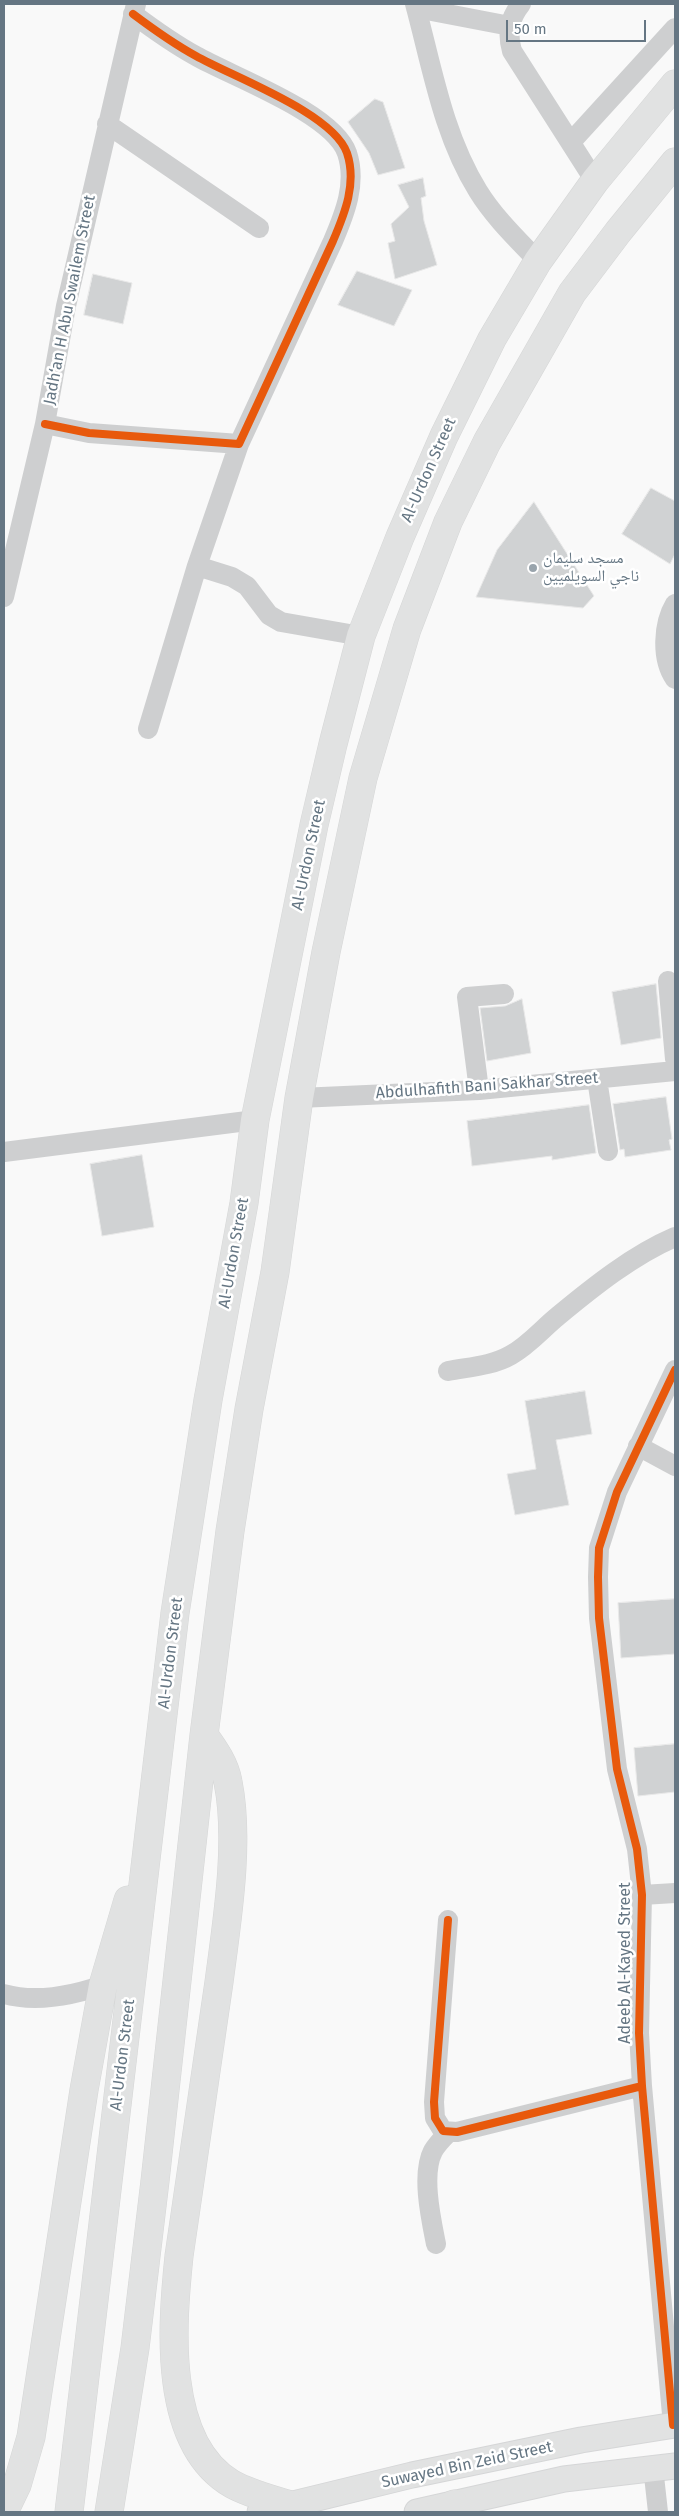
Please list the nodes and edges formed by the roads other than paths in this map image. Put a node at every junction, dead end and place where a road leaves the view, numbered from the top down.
1 (522, 4) edge
2 (416, 6) edge
3 (134, 9) edge
4 (510, 26) junction
5 (675, 28) edge
6 (675, 84) edge
7 (107, 124) junction
8 (571, 142) junction
9 (675, 162) edge
10 (595, 181) junction
11 (259, 228) dead end
12 (538, 261) junction
13 (45, 424) junction
14 (240, 444) junction
15 (10, 541) edge
16 (197, 566) junction
17 (4, 597) edge
18 (675, 604) edge
19 (361, 636) junction
20 (675, 679) edge
21 (148, 729) dead end
22 (668, 981) dead end
23 (504, 994) dead end
24 (675, 1059) edge
25 (675, 1071) edge
26 (597, 1079) junction
27 (479, 1090) junction
28 (298, 1098) junction
29 (255, 1120) junction
30 (608, 1151) dead end
31 (4, 1152) edge
32 (675, 1237) edge
33 (675, 1370) edge
34 (448, 1371) dead end
35 (638, 1446) junction
36 (675, 1466) edge
37 (204, 1735) junction
38 (156, 1781) junction
39 (675, 1893) edge
40 (642, 1894) junction
41 (448, 1920) dead end
42 (133, 1974) junction
43 (103, 1985) junction
44 (4, 1994) edge
45 (642, 2086) junction
46 (448, 2133) junction
47 (436, 2244) dead end
48 (674, 2425) edge
49 (664, 2466) edge
50 (290, 2505) junction
51 (447, 2508) edge
52 (4, 2512) edge
53 (69, 2512) edge
54 (109, 2512) edge
55 (260, 2512) edge
56 (417, 2512) edge
57 (658, 2512) edge

1 - 4 street
2 - 4 street
2 - 12 street
3 - 7 street, Jadh‘an H Abu Swailem Street
3 - 14 street
4 - 8 street
5 - 8 street
6 - 10 highway, Al-Urdon Street
7 - 11 street
7 - 13 street, Jadh‘an H Abu Swailem Street
8 - 10 street
9 - 28 highway
10 - 12 highway, Al-Urdon Street
12 - 19 highway, Al-Urdon Street
13 - 14 street
13 - 15 street, Jadh‘an H Abu Swailem Street
14 - 16 street
15 - 17 street, Jadh‘an H Abu Swailem Street
16 - 19 street
16 - 21 street
18 - 20 street
19 - 29 highway, Al-Urdon Street
22 - 24 street
23 - 27 street
25 - 26 street, Abdulhafith Bani Sakhar Street
26 - 27 street, Abdulhafith Bani Sakhar Street
26 - 30 street
27 - 28 street, Abdulhafith Bani Sakhar Street
28 - 37 highway
29 - 31 street
29 - 38 highway, Al-Urdon Street
32 - 34 street
33 - 35 street, Adeeb Al-Kayed Street
35 - 36 street
35 - 40 street, Adeeb Al-Kayed Street
37 - 50 highway
37 - 54 highway
38 - 42 highway, Al-Urdon Street
38 - 43 highway
39 - 40 street
40 - 45 street, Adeeb Al-Kayed Street
41 - 46 street
42 - 43 street
42 - 53 highway, Al-Urdon Street
43 - 44 street
43 - 52 highway
45 - 46 street
45 - 48 street, Adeeb Al-Kayed Street
46 - 47 street
48 - 50 main road, Suwayed Bin Zeid Street
49 - 51 main road, Suwayed Bin Zeid Street
49 - 57 street
50 - 55 main road, Suwayed Bin Zeid Street
51 - 56 main road, Suwayed Bin Zeid Street

